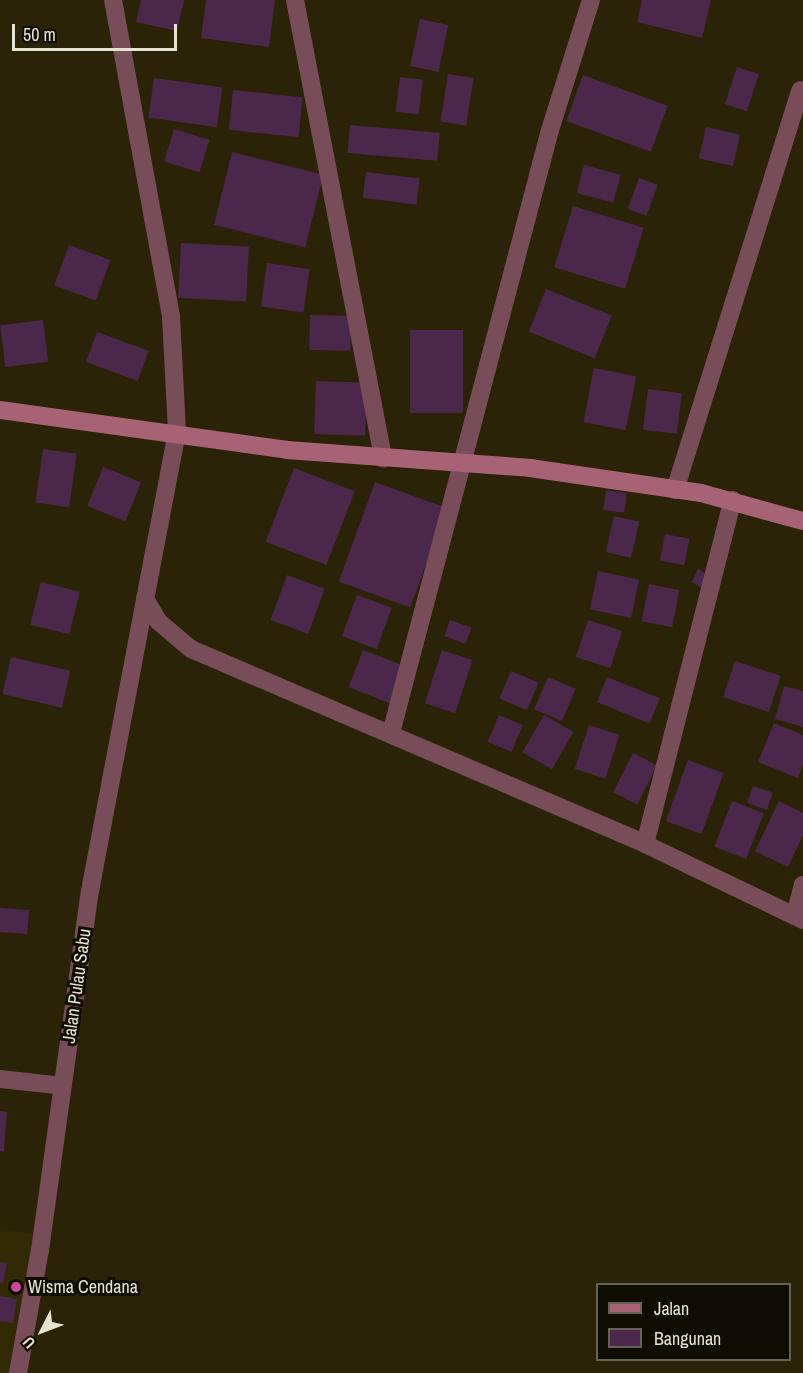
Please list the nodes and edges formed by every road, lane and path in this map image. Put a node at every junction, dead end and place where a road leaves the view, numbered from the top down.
1 (113, 0) edge
2 (295, 0) edge
3 (591, 0) edge
4 (800, 90) dead end
5 (0, 410) edge
6 (177, 432) junction
7 (383, 459) junction
8 (463, 462) junction
9 (675, 490) junction
10 (733, 500) junction
11 (803, 521) edge
12 (145, 599) junction
13 (391, 733) junction
14 (645, 844) junction
15 (803, 885) edge
16 (799, 918) edge
17 (0, 1079) edge
18 (63, 1086) junction
19 (18, 1373) edge

1 - 6 street, Jalan Pulau Sabu
2 - 7 street
3 - 8 street
4 - 9 street
5 - 6 street
6 - 7 street
6 - 12 street, Jalan Pulau Sabu
7 - 8 street
8 - 9 street
8 - 13 street
9 - 10 street
10 - 11 street
10 - 14 street
12 - 13 street
12 - 18 street, Jalan Pulau Sabu
13 - 14 street
14 - 16 street
15 - 16 street
17 - 18 street
18 - 19 street, Jalan Pulau Sabu

